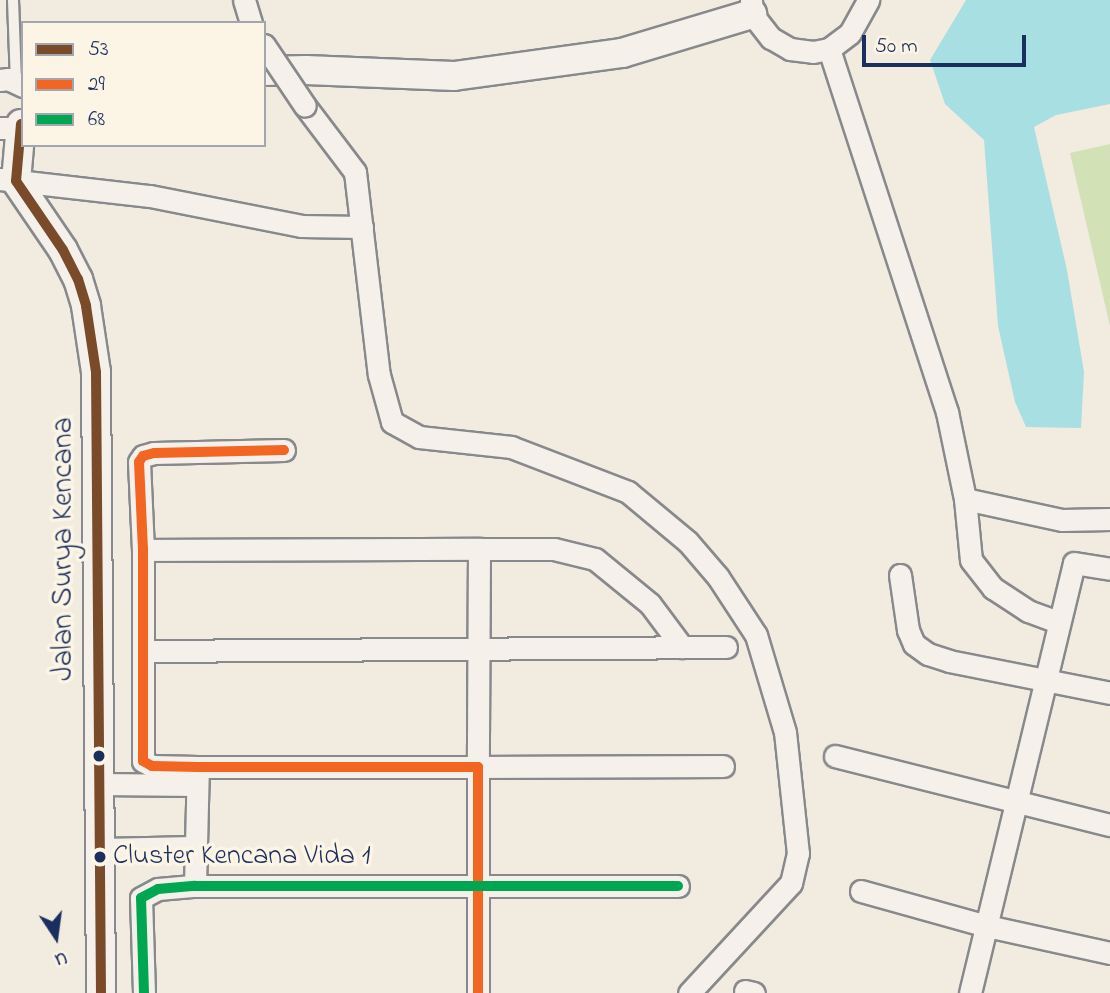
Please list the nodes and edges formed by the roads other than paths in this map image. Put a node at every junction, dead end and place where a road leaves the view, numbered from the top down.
1 (13, 0) edge
2 (244, 0) edge
3 (868, 0) edge
4 (752, 7) edge
5 (250, 21) edge
6 (266, 47) edge
7 (829, 49) junction
8 (266, 71) edge
9 (13, 82) edge
10 (15, 125) edge
11 (8, 180) edge
12 (362, 227) junction
13 (285, 450) dead end
14 (965, 499) junction
15 (1110, 519) edge
16 (479, 549) junction
17 (143, 550) junction
18 (1110, 569) edge
19 (900, 575) dead end
20 (1059, 622) junction
21 (682, 647) junction
22 (726, 647) dead end
23 (143, 651) junction
24 (478, 651) junction
25 (1045, 678) junction
26 (1110, 693) edge
27 (835, 756) dead end
28 (723, 766) dead end
29 (478, 767) junction
30 (197, 776) junction
31 (99, 784) junction
32 (1015, 802) junction
33 (1110, 825) edge
34 (194, 847) junction
35 (100, 849) junction
36 (195, 886) junction
37 (678, 886) dead end
38 (478, 887) junction
39 (861, 891) dead end
40 (987, 926) junction
41 (1110, 953) edge
42 (101, 993) edge
43 (144, 993) edge
44 (478, 993) edge
45 (689, 993) edge
46 (970, 993) edge

1 - 9 lane
2 - 5 street
3 - 7 street
4 - 7 street
4 - 8 street
6 - 12 street, bridge
7 - 14 street
10 - 11 street
11 - 12 street
11 - 31 street, Jalan Surya Kencana
12 - 45 street
13 - 17 street
14 - 15 street
14 - 20 street
16 - 17 street
16 - 21 street
16 - 24 street
17 - 23 street
18 - 20 street
19 - 25 street
20 - 25 street
21 - 22 street
21 - 24 street
23 - 24 street
23 - 30 street
24 - 29 street
25 - 26 street
25 - 32 street
27 - 32 street
28 - 29 street
29 - 30 street
29 - 38 street
30 - 31 street
30 - 34 street
31 - 35 street, Jalan Surya Kencana
32 - 33 street
32 - 40 street
34 - 35 street
34 - 36 street
35 - 42 street, Jalan Surya Kencana
36 - 38 street
36 - 43 street
37 - 38 street
38 - 44 street
39 - 40 street
40 - 41 street
40 - 46 street

